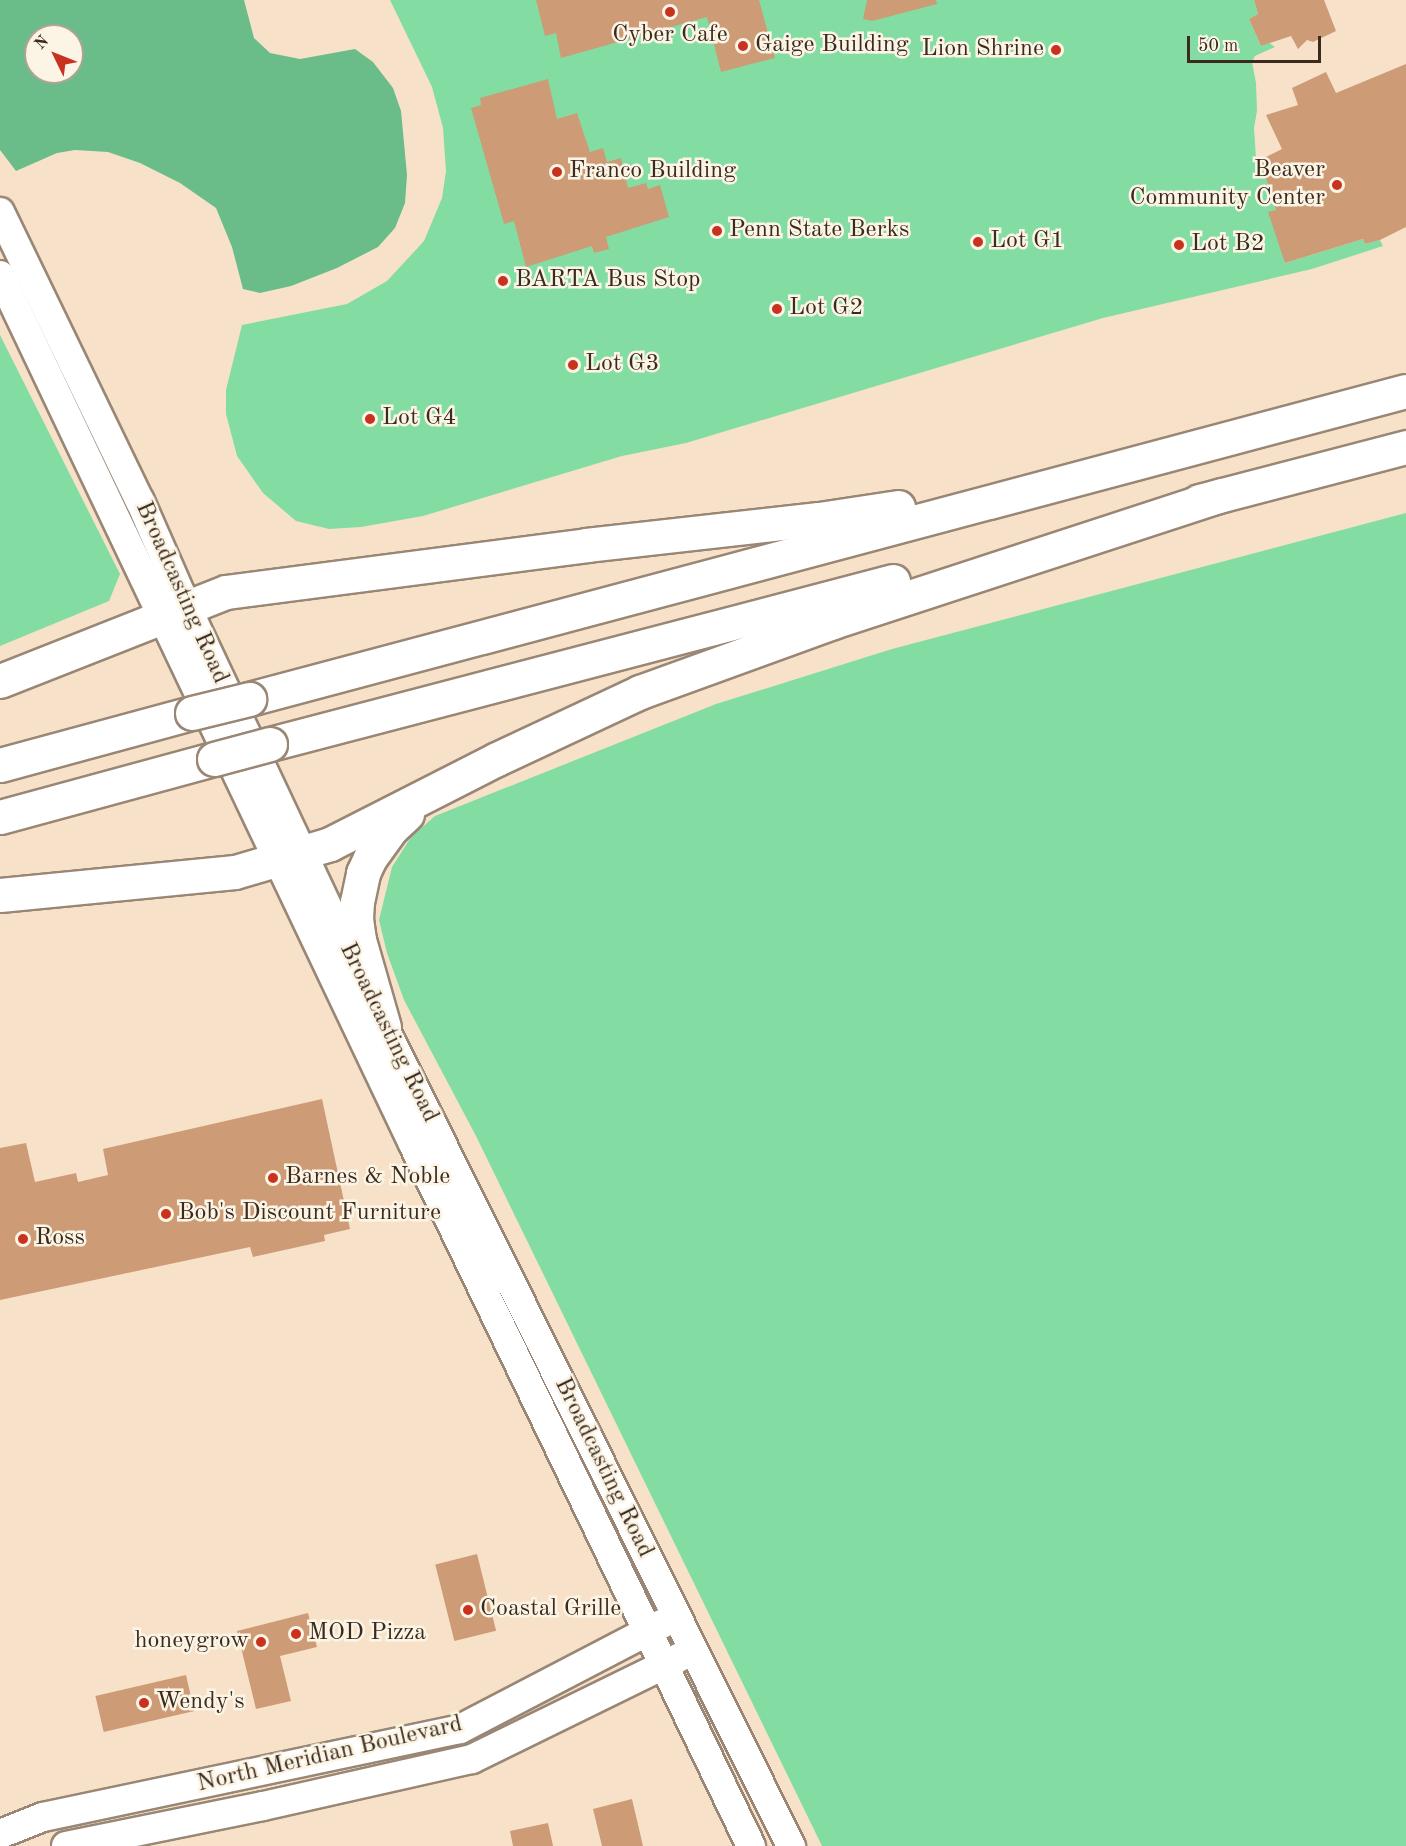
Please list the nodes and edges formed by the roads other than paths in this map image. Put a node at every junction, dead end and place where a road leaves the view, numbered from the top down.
1 (0, 212) edge
2 (0, 275) edge
3 (1406, 391) edge
4 (1406, 447) edge
5 (1101, 472) junction
6 (1221, 495) junction
7 (174, 611) junction
8 (0, 681) edge
9 (0, 765) edge
10 (429, 794) junction
11 (0, 817) edge
12 (290, 856) junction
13 (0, 895) edge
14 (384, 1027) junction
15 (676, 1617) junction
16 (646, 1632) junction
17 (693, 1650) junction
18 (663, 1666) junction
19 (0, 1834) edge
20 (66, 1846) edge
21 (751, 1846) edge
22 (791, 1846) edge

1 - 7 main road, Broadcasting Road
2 - 7 main road, Broadcasting Road
3 - 5 highway
4 - 6 highway
5 - 7 highway
5 - 9 highway, bridge
6 - 10 highway
6 - 11 highway, bridge
7 - 8 highway
7 - 12 main road, Broadcasting Road
10 - 12 highway
10 - 14 highway
12 - 13 highway
12 - 14 main road, Broadcasting Road
12 - 16 main road, Broadcasting Road
14 - 15 main road, Broadcasting Road
15 - 16 main road, North Meridian Boulevard
15 - 17 main road, Broadcasting Road
16 - 18 main road, Broadcasting Road
16 - 19 main road, North Meridian Boulevard
17 - 18 main road, North Meridian Boulevard
17 - 22 main road, Broadcasting Road
18 - 20 main road, North Meridian Boulevard
18 - 21 main road, Broadcasting Road

